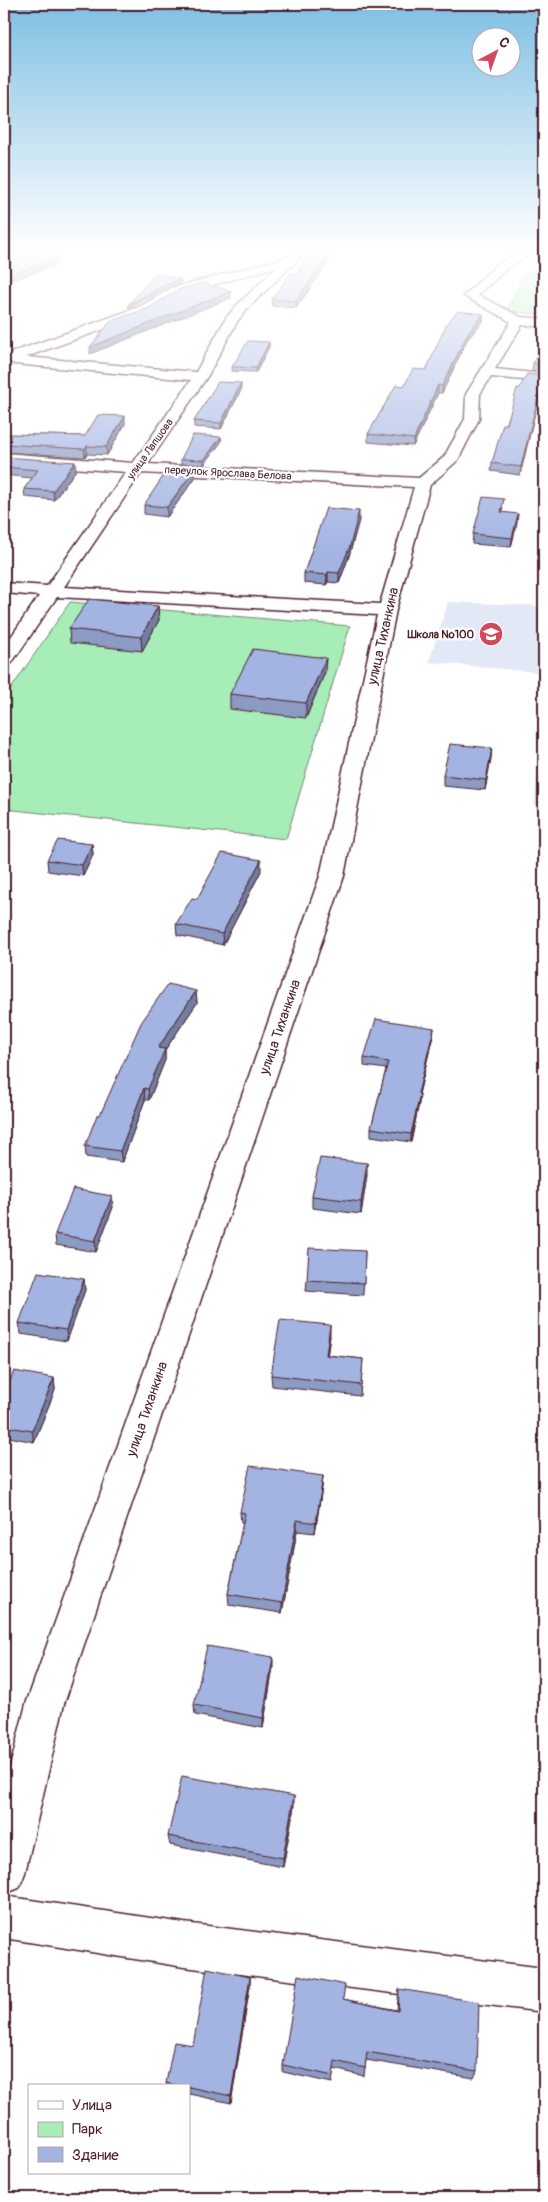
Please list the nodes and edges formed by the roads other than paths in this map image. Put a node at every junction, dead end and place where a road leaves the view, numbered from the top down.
1 (32, 350) edge
2 (215, 350) edge
3 (500, 350) edge
4 (9, 360) edge
5 (486, 372) junction
6 (200, 376) junction
7 (544, 378) edge
8 (4, 458) edge
9 (136, 468) junction
10 (423, 483) junction
11 (4, 588) edge
12 (52, 591) junction
13 (387, 610) junction
14 (4, 660) edge
15 (4, 1873) edge
16 (4, 1917) edge
17 (544, 1990) edge

1 - 4 street
2 - 6 street, улица Лапшова
3 - 5 street
4 - 6 street
5 - 7 street
5 - 10 street
6 - 9 street, улица Лапшова
8 - 9 street, переулок Ярослава Белова
9 - 10 street, переулок Ярослава Белова
9 - 12 street, улица Лапшова
10 - 13 street, улица Тиханкина
11 - 12 street
12 - 13 street
12 - 14 street, улица Лапшова
13 - 15 street, улица Тиханкина
16 - 17 street

